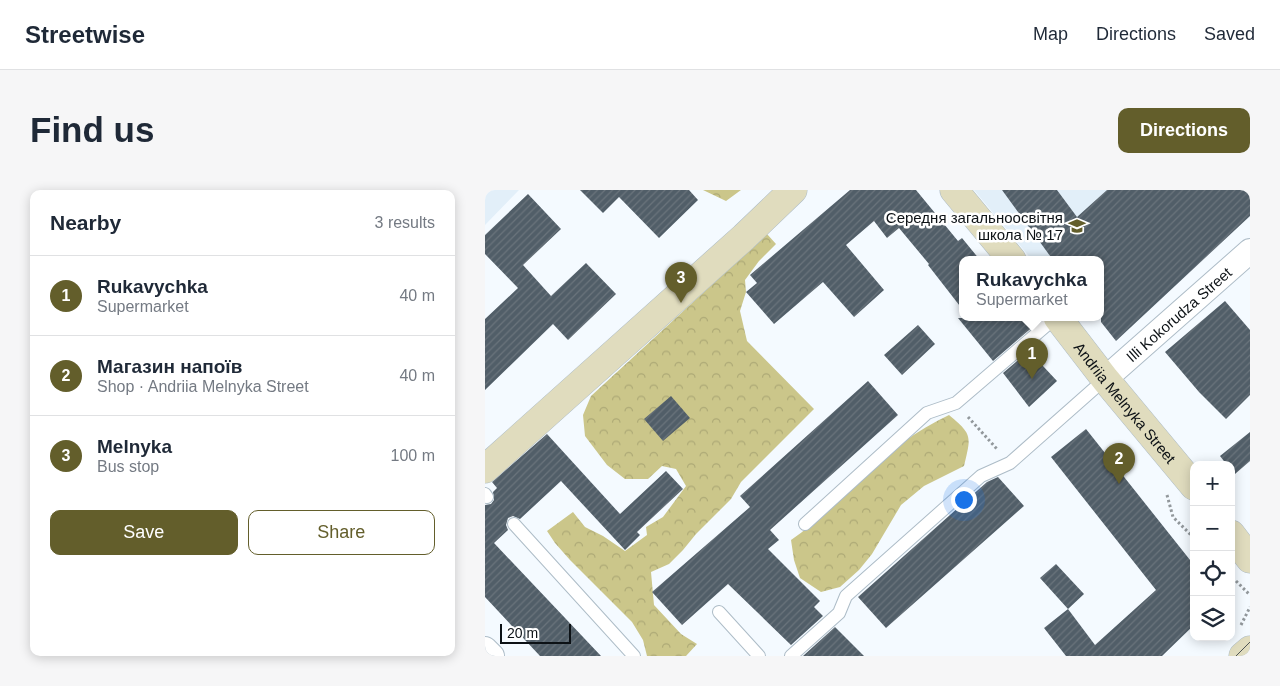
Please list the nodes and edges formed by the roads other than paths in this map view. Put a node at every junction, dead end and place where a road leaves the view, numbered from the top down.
1 (793, 190) edge
2 (954, 190) edge
3 (1250, 250) edge
4 (1008, 256) edge
5 (1053, 321) edge
6 (1059, 321) edge
7 (1105, 379) junction
8 (485, 469) edge
9 (1190, 481) edge
10 (514, 524) dead end
11 (805, 524) dead end
12 (1235, 539) edge
13 (1250, 559) edge
14 (719, 612) dead end
15 (485, 648) edge
16 (1250, 650) edge
17 (492, 656) edge
18 (634, 656) edge
19 (759, 656) edge
20 (791, 656) edge
21 (1243, 656) edge

1 - 8 main road
2 - 4 main road
3 - 7 street, Illi Kokorudza Street
5 - 11 lane
6 - 7 main road, Andriia Melnyka Street
7 - 9 main road, Andriia Melnyka Street
7 - 20 lane
10 - 18 lane
12 - 13 main road
14 - 19 lane
15 - 17 street
16 - 21 main road

